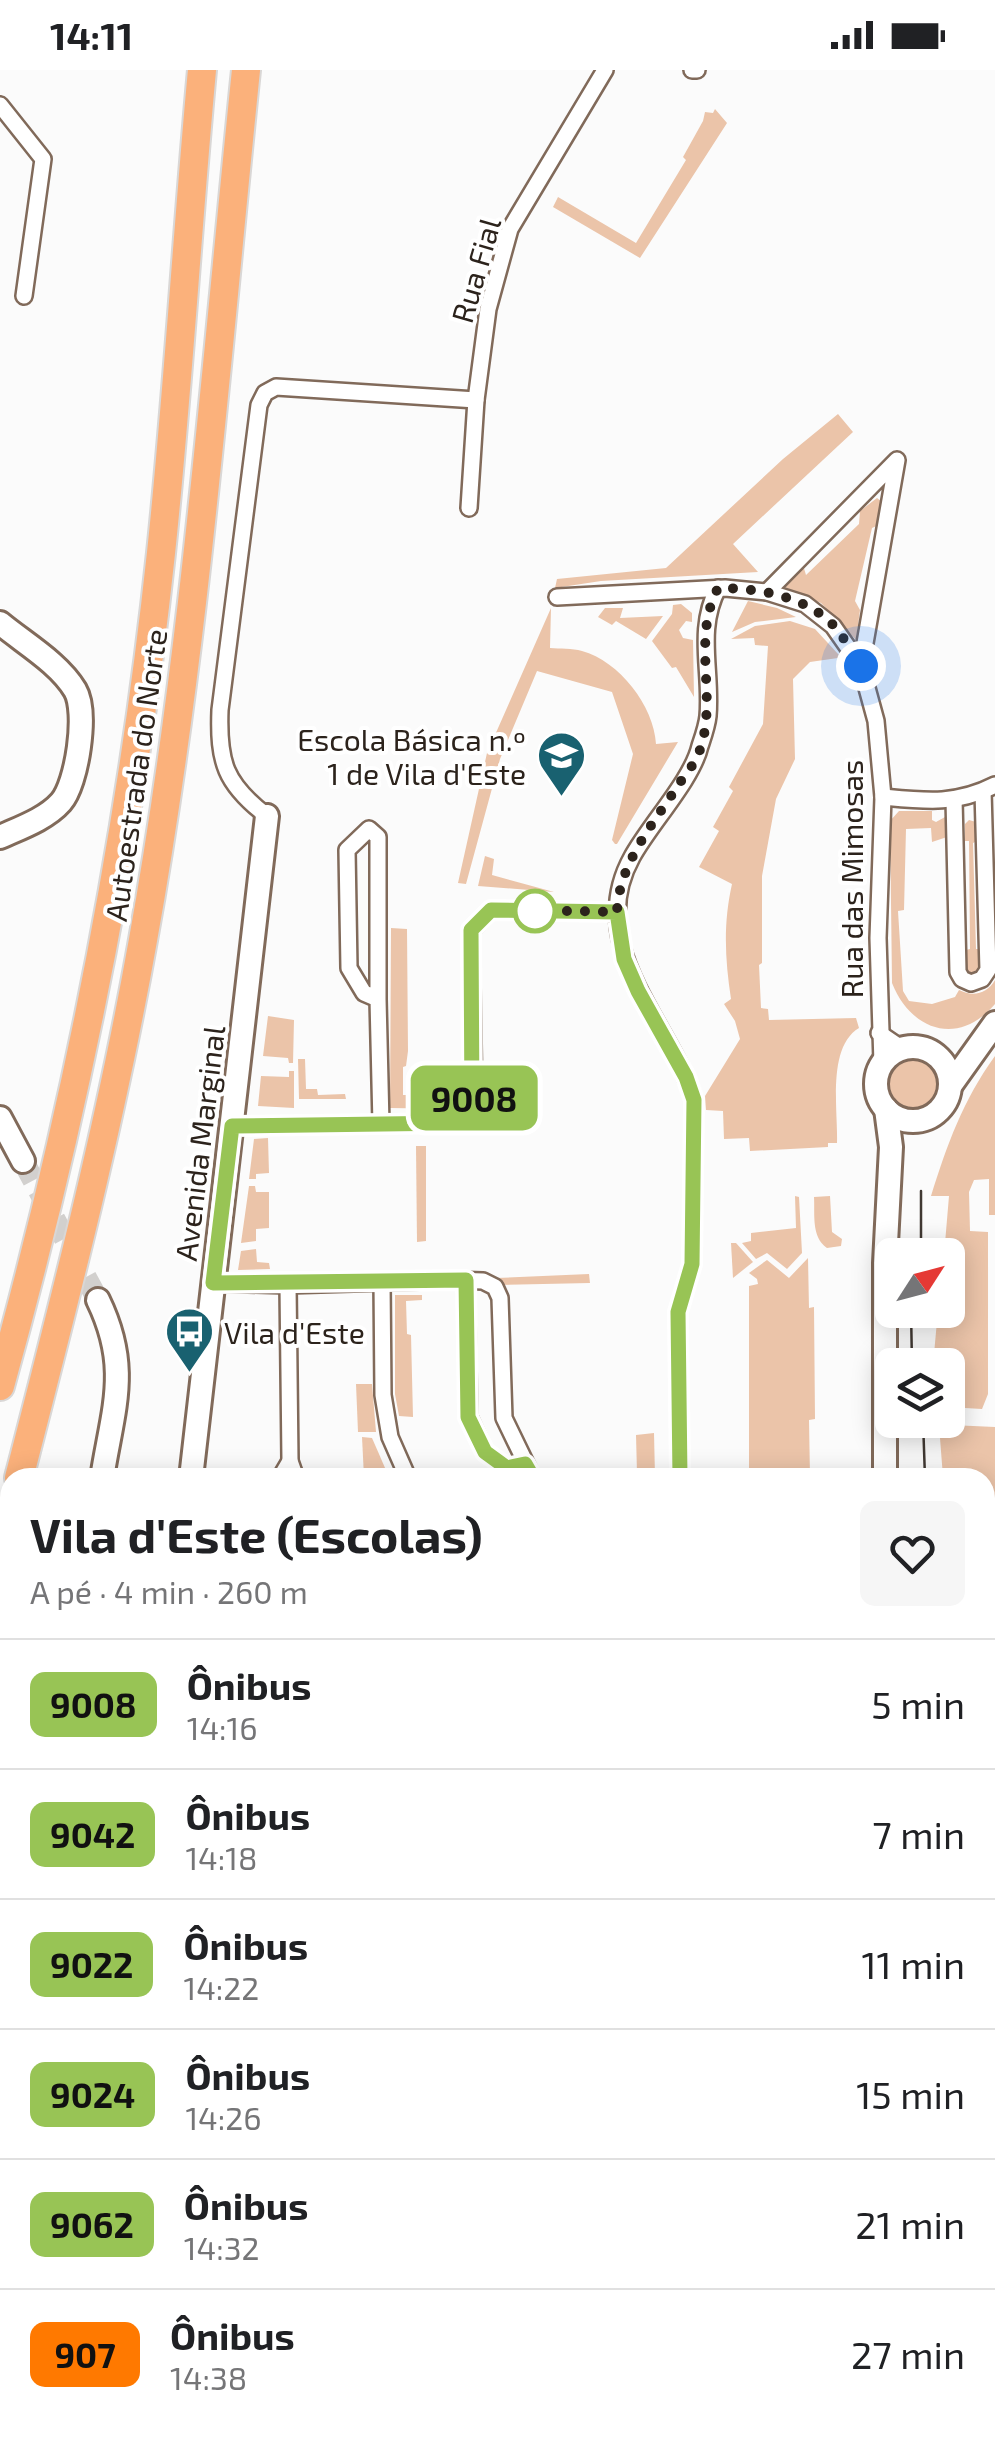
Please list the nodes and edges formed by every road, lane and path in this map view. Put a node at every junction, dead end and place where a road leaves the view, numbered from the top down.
1 (202, 70) edge
2 (246, 70) edge
3 (605, 70) edge
4 (0, 105) edge
5 (24, 296) dead end
6 (476, 400) junction
7 (469, 508) dead end
8 (718, 588) junction
9 (767, 592) junction
10 (557, 596) dead end
11 (0, 622) edge
12 (861, 666) junction
13 (989, 788) edge
14 (882, 797) junction
15 (954, 800) junction
16 (267, 816) joint
17 (0, 838) edge
18 (617, 912) junction
19 (378, 999) junction
20 (995, 1023) edge
21 (978, 1042) junction
22 (936, 1054) junction
23 (892, 1056) junction
24 (950, 1086) junction
25 (886, 1109) junction
26 (0, 1118) edge
27 (908, 1120) junction
28 (381, 1124) junction
29 (232, 1126) junction
30 (891, 1148) junction
31 (23, 1161) tunnel mouth
32 (466, 1280) junction
33 (382, 1281) junction
34 (213, 1283) junction
35 (288, 1284) junction
36 (98, 1300) tunnel mouth
37 (8, 1342) edge
38 (0, 1386) edge
39 (290, 1461) junction
40 (22, 1468) edge
41 (104, 1468) edge
42 (193, 1468) edge
43 (286, 1468) edge
44 (292, 1468) edge
45 (404, 1468) edge
46 (507, 1468) edge
47 (528, 1468) edge
48 (680, 1468) edge
49 (885, 1468) edge

1 - 37 highway, Autoestrada do Norte
2 - 40 highway, Autoestrada do Norte
3 - 6 street, Rua Fial
4 - 5 street
6 - 7 street, Rua Fial
6 - 16 street
8 - 9 street, Rua das Mimosas
8 - 10 street, Rua das Mimosas
8 - 18 street
9 - 12 street, Rua das Mimosas
9 - 12 street, Rua das Mimosas
11 - 17 street
12 - 14 street, Rua das Mimosas
13 - 15 street
13 - 15 street
14 - 15 street
14 - 23 street, Rua das Mimosas
16 - 29 street, Avenida Marginal
18 - 28 street
18 - 48 street
19 - 19 street
19 - 28 street
20 - 21 street
21 - 22 street
21 - 24 street
22 - 23 street
22 - 24 street
23 - 25 street
24 - 27 street
25 - 27 street
25 - 30 street
26 - 31 street
27 - 30 street
28 - 29 street
29 - 34 street, Avenida Marginal
30 - 49 street
32 - 33 street
32 - 46 street
32 - 47 street
33 - 35 street
33 - 45 street
34 - 35 street
34 - 42 street, Avenida Marginal
35 - 39 street
36 - 41 street
37 - 38 highway, Autoestrada do Norte
39 - 43 street
39 - 44 street

